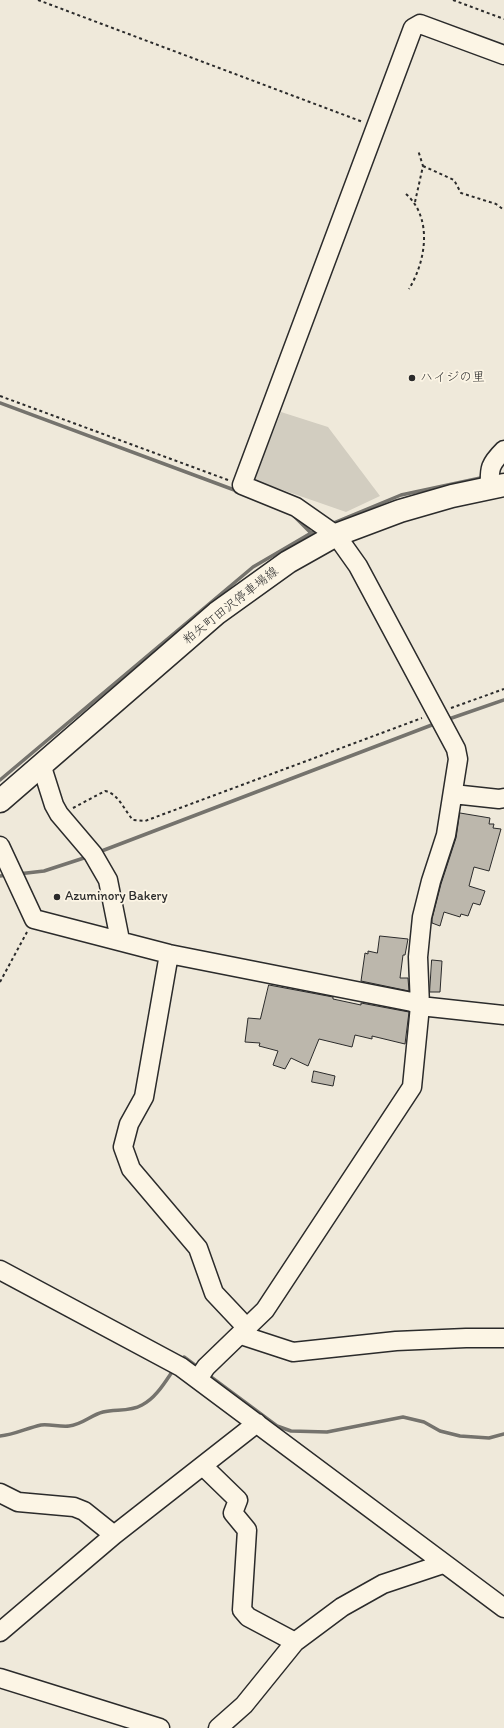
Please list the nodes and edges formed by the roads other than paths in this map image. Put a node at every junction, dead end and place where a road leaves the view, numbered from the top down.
1 (504, 55) edge
2 (504, 450) edge
3 (497, 486) edge
4 (336, 535) junction
5 (41, 764) junction
6 (453, 794) junction
7 (504, 798) edge
8 (0, 801) edge
9 (0, 846) edge
10 (120, 940) junction
11 (169, 954) junction
12 (420, 1006) junction
13 (504, 1015) edge
14 (0, 1270) edge
15 (244, 1331) junction
16 (504, 1338) edge
17 (201, 1374) junction
18 (257, 1423) junction
19 (202, 1466) junction
20 (0, 1493) edge
21 (114, 1535) junction
22 (443, 1564) junction
23 (504, 1608) edge
24 (0, 1632) edge
25 (295, 1642) junction
26 (0, 1678) edge
27 (160, 1728) edge
28 (218, 1728) edge

1 - 4 street
2 - 3 street
3 - 4 main road, 粕矢町田沢停車場線
4 - 5 main road, 粕矢町田沢停車場線
4 - 6 street
5 - 8 main road, 粕矢町田沢停車場線
5 - 10 street
6 - 7 street
6 - 12 street
9 - 10 street
10 - 11 street
11 - 12 street
11 - 15 street
12 - 13 street
12 - 15 street
14 - 17 street
15 - 16 street
15 - 17 street
17 - 18 street
18 - 19 street
18 - 22 street
19 - 21 street
19 - 25 street
20 - 21 street
21 - 24 street
22 - 23 street
22 - 25 street
25 - 28 street
26 - 27 street

